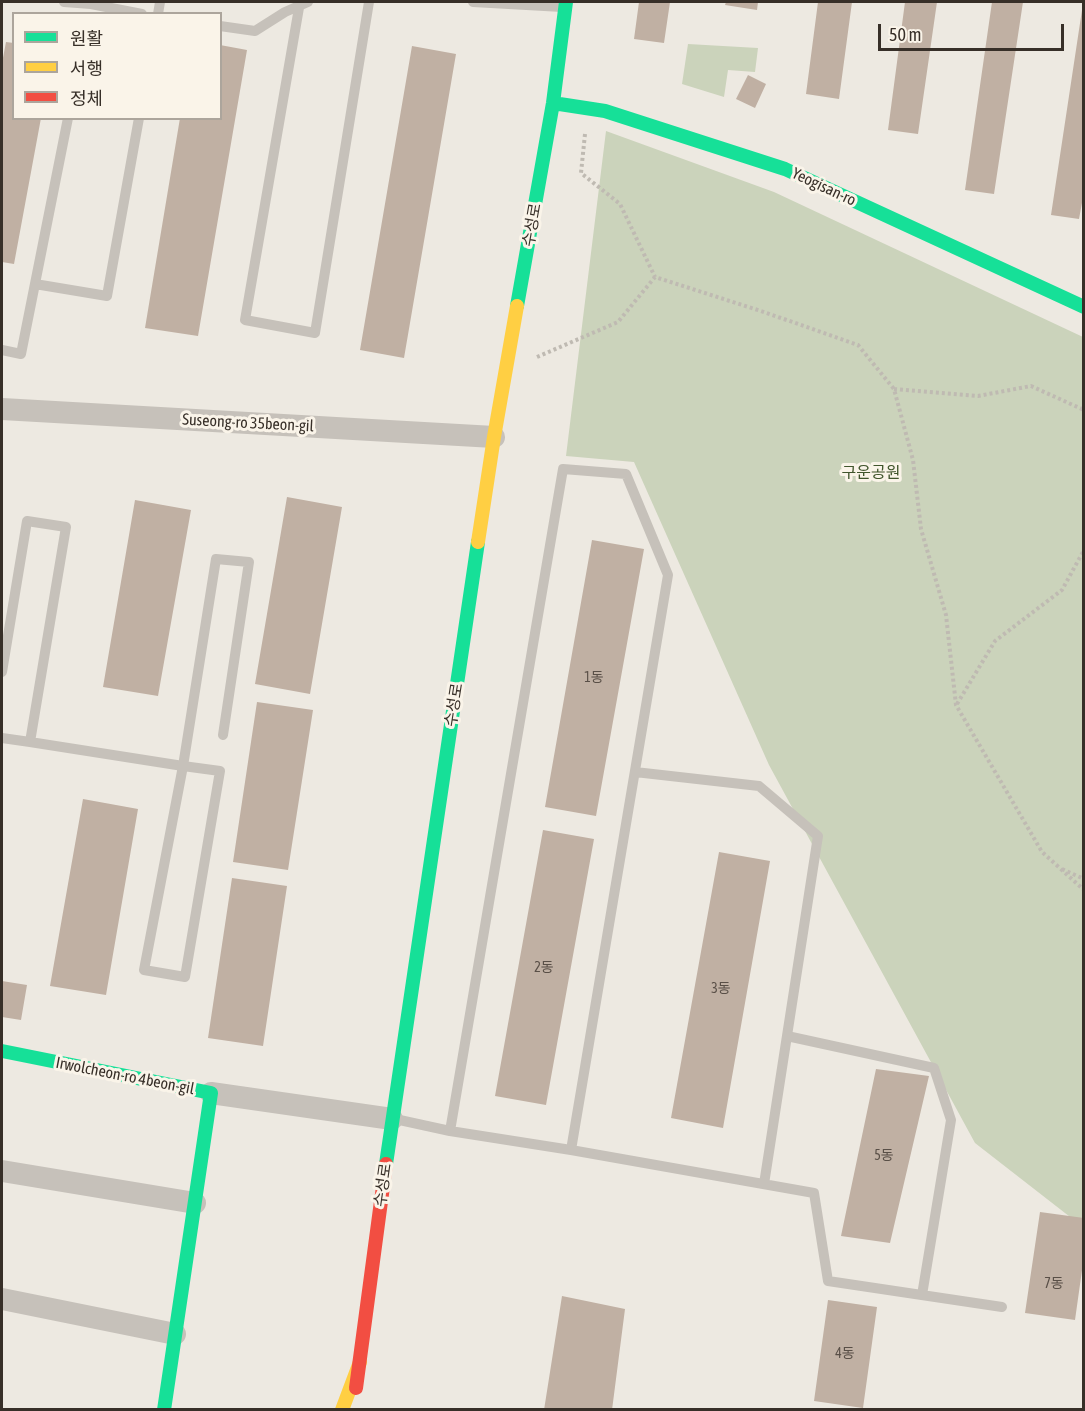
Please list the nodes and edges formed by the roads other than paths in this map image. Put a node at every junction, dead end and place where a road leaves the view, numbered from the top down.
1 (64, 2) edge
2 (369, 2) edge
3 (473, 2) edge
4 (302, 3) edge
5 (566, 4) edge
6 (91, 6) edge
7 (129, 12) edge
8 (222, 26) edge
9 (553, 103) junction
10 (68, 120) edge
11 (139, 120) edge
12 (34, 284) junction
13 (1083, 307) edge
14 (2, 350) edge
15 (2, 409) edge
16 (495, 438) junction
17 (2, 672) edge
18 (223, 735) dead end
19 (2, 738) edge
20 (30, 742) junction
21 (183, 766) junction
22 (635, 772) junction
23 (787, 1036) junction
24 (2, 1051) edge
25 (211, 1093) junction
26 (392, 1119) junction
27 (450, 1131) junction
28 (571, 1150) junction
29 (2, 1171) edge
30 (764, 1184) junction
31 (195, 1203) junction
32 (922, 1295) junction
33 (2, 1299) edge
34 (1002, 1307) dead end
35 (175, 1334) junction
36 (360, 1362) junction
37 (164, 1410) edge
38 (342, 1410) edge
39 (353, 1410) edge

1 - 6 lane
2 - 4 lane
3 - 5 lane
4 - 8 lane
5 - 9 street, 수성로
6 - 7 lane
9 - 13 street, Yeogisan-ro
9 - 16 street, 수성로
10 - 12 lane
11 - 12 lane
12 - 14 lane
15 - 16 street, Suseong-ro 35beon-gil
16 - 26 street, 수성로
17 - 20 lane
18 - 21 lane
19 - 20 lane
20 - 21 lane
21 - 21 lane
22 - 23 lane
22 - 27 lane
22 - 28 lane
23 - 30 lane
23 - 32 lane
24 - 25 street, Irwolcheon-ro 4beon-gil
25 - 26 street
25 - 31 street, Irwolcheon-ro 4beon-gil
26 - 27 lane
26 - 36 street, 수성로
27 - 28 lane
28 - 30 lane
29 - 31 street
30 - 32 lane
31 - 35 street, Irwolcheon-ro 4beon-gil
32 - 34 lane
33 - 35 street
35 - 37 street, Irwolcheon-ro 4beon-gil
36 - 38 street
36 - 39 street, 수성로

